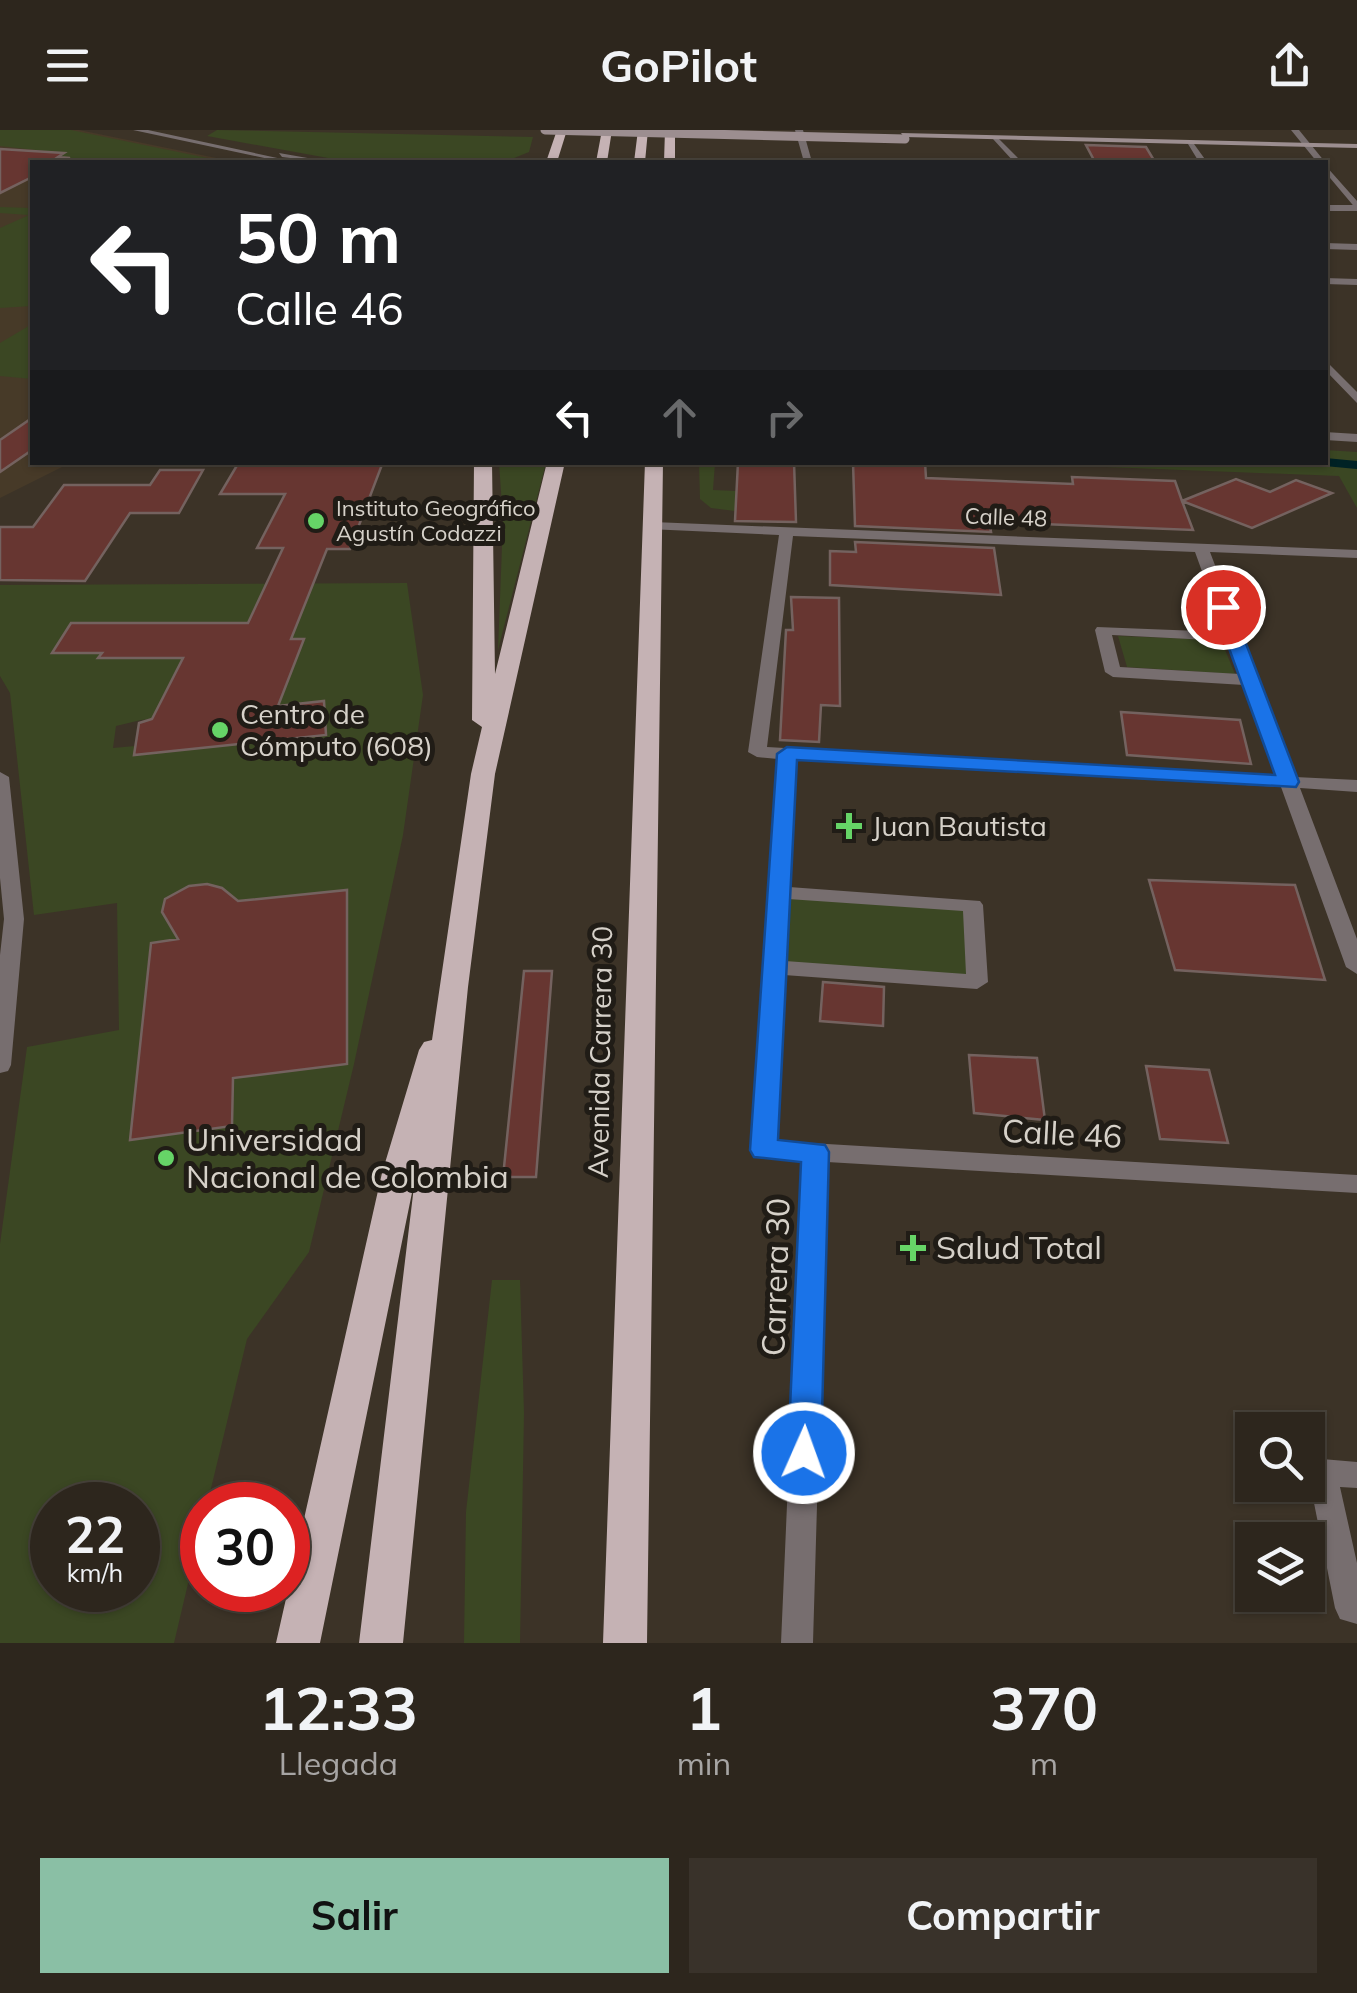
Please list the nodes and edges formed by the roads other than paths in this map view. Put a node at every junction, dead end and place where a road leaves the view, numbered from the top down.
1 (136, 130) edge
2 (181, 130) edge
3 (544, 130) edge
4 (562, 130) edge
5 (607, 130) edge
6 (643, 130) edge
7 (670, 130) edge
8 (705, 130) edge
9 (799, 130) edge
10 (1295, 130) edge
11 (991, 136) edge
12 (905, 137) junction
13 (1190, 146) junction
14 (1309, 147) junction
15 (1357, 148) edge
16 (282, 160) edge
17 (309, 160) edge
18 (553, 160) edge
19 (602, 160) edge
20 (640, 160) edge
21 (670, 160) edge
22 (807, 160) edge
23 (1016, 160) edge
24 (1201, 160) edge
25 (1319, 160) edge
26 (1328, 171) edge
27 (1328, 208) edge
28 (1357, 208) edge
29 (1328, 246) edge
30 (1357, 247) edge
31 (1328, 281) edge
32 (1357, 282) edge
33 (1328, 366) edge
34 (1342, 382) junction
35 (1357, 382) edge
36 (1357, 399) edge
37 (1328, 436) edge
38 (1357, 438) edge
39 (483, 465) edge
40 (555, 465) edge
41 (654, 465) edge
42 (653, 526) junction
43 (788, 531) junction
44 (1201, 548) junction
45 (1357, 554) edge
46 (1234, 636) junction
47 (1250, 680) junction
48 (787, 754) junction
49 (484, 767) junction
50 (0, 777) edge
51 (1288, 782) junction
52 (1357, 786) edge
53 (779, 892) junction
54 (1349, 923) edge
55 (774, 967) junction
56 (1357, 967) edge
57 (453, 986) junction
58 (0, 1065) edge
59 (815, 1152) junction
60 (1357, 1184) edge
61 (1357, 1475) edge
62 (1357, 1609) edge
63 (298, 1643) edge
64 (381, 1643) edge
65 (625, 1643) edge
66 (797, 1643) edge

1 - 16 street
2 - 17 street
3 - 12 main road, bridge
4 - 18 highway
5 - 19 highway
6 - 20 highway
7 - 21 highway
8 - 12 main road, bridge
9 - 22 street
10 - 14 street
11 - 12 main road
11 - 13 main road
11 - 14 main road
11 - 23 street
13 - 14 main road
13 - 24 street
14 - 15 main road
14 - 25 street
26 - 28 street
27 - 28 street
29 - 30 street
31 - 32 street
33 - 34 street
34 - 35 street
34 - 36 street
37 - 38 street
39 - 49 highway
40 - 49 highway
41 - 42 highway, Avenida Carrera 30
42 - 43 street, Calle 48
42 - 65 highway, Avenida Carrera 30
43 - 44 street, Calle 48
43 - 48 street
44 - 45 street, Calle 48
44 - 46 street
46 - 47 street
46 - 47 street
47 - 51 street
48 - 51 street
48 - 53 street
49 - 57 highway
50 - 58 street
51 - 52 street
51 - 54 street
53 - 55 street
53 - 55 street
54 - 56 street
55 - 59 street, Calle 46
57 - 63 highway
57 - 64 highway
59 - 60 street, Calle 46
59 - 66 street, Carrera 30
61 - 62 street

